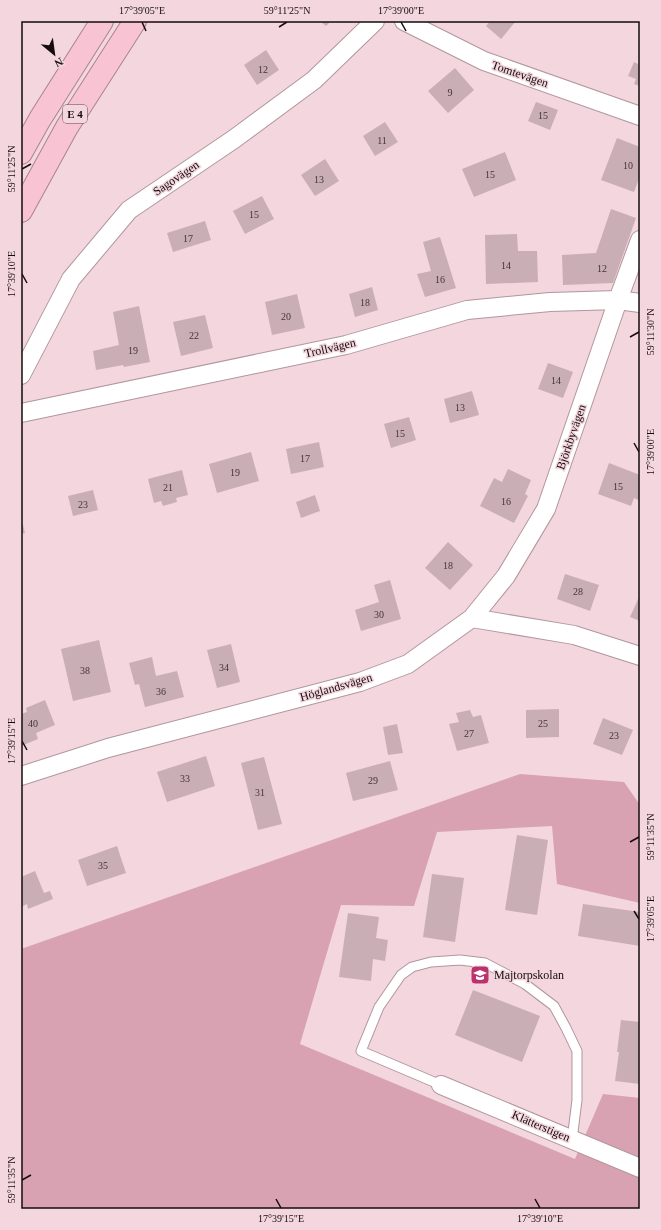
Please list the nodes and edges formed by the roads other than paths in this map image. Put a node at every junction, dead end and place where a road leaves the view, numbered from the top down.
1 (102, 21) edge
2 (135, 21) edge
3 (375, 21) edge
4 (404, 21) edge
5 (640, 116) edge
6 (21, 153) edge
7 (21, 211) edge
8 (640, 240) edge
9 (618, 300) junction
10 (640, 303) edge
11 (21, 375) edge
12 (21, 413) edge
13 (472, 618) junction
14 (640, 656) edge
15 (21, 776) edge
16 (441, 1085) joint
17 (572, 1140) junction
18 (640, 1168) edge

1 - 6 highway, E 4
2 - 7 highway, E 4
3 - 11 street, Sagovägen
4 - 5 street, Tomtevägen
8 - 9 street, Björkbyvägen
9 - 10 street, Trollvägen
9 - 12 street, Trollvägen
9 - 13 street, Björkbyvägen
13 - 14 street
13 - 15 street, Höglandsvägen
16 - 17 street, Klätterstigen
16 - 17 lane
17 - 18 street, Klätterstigen

